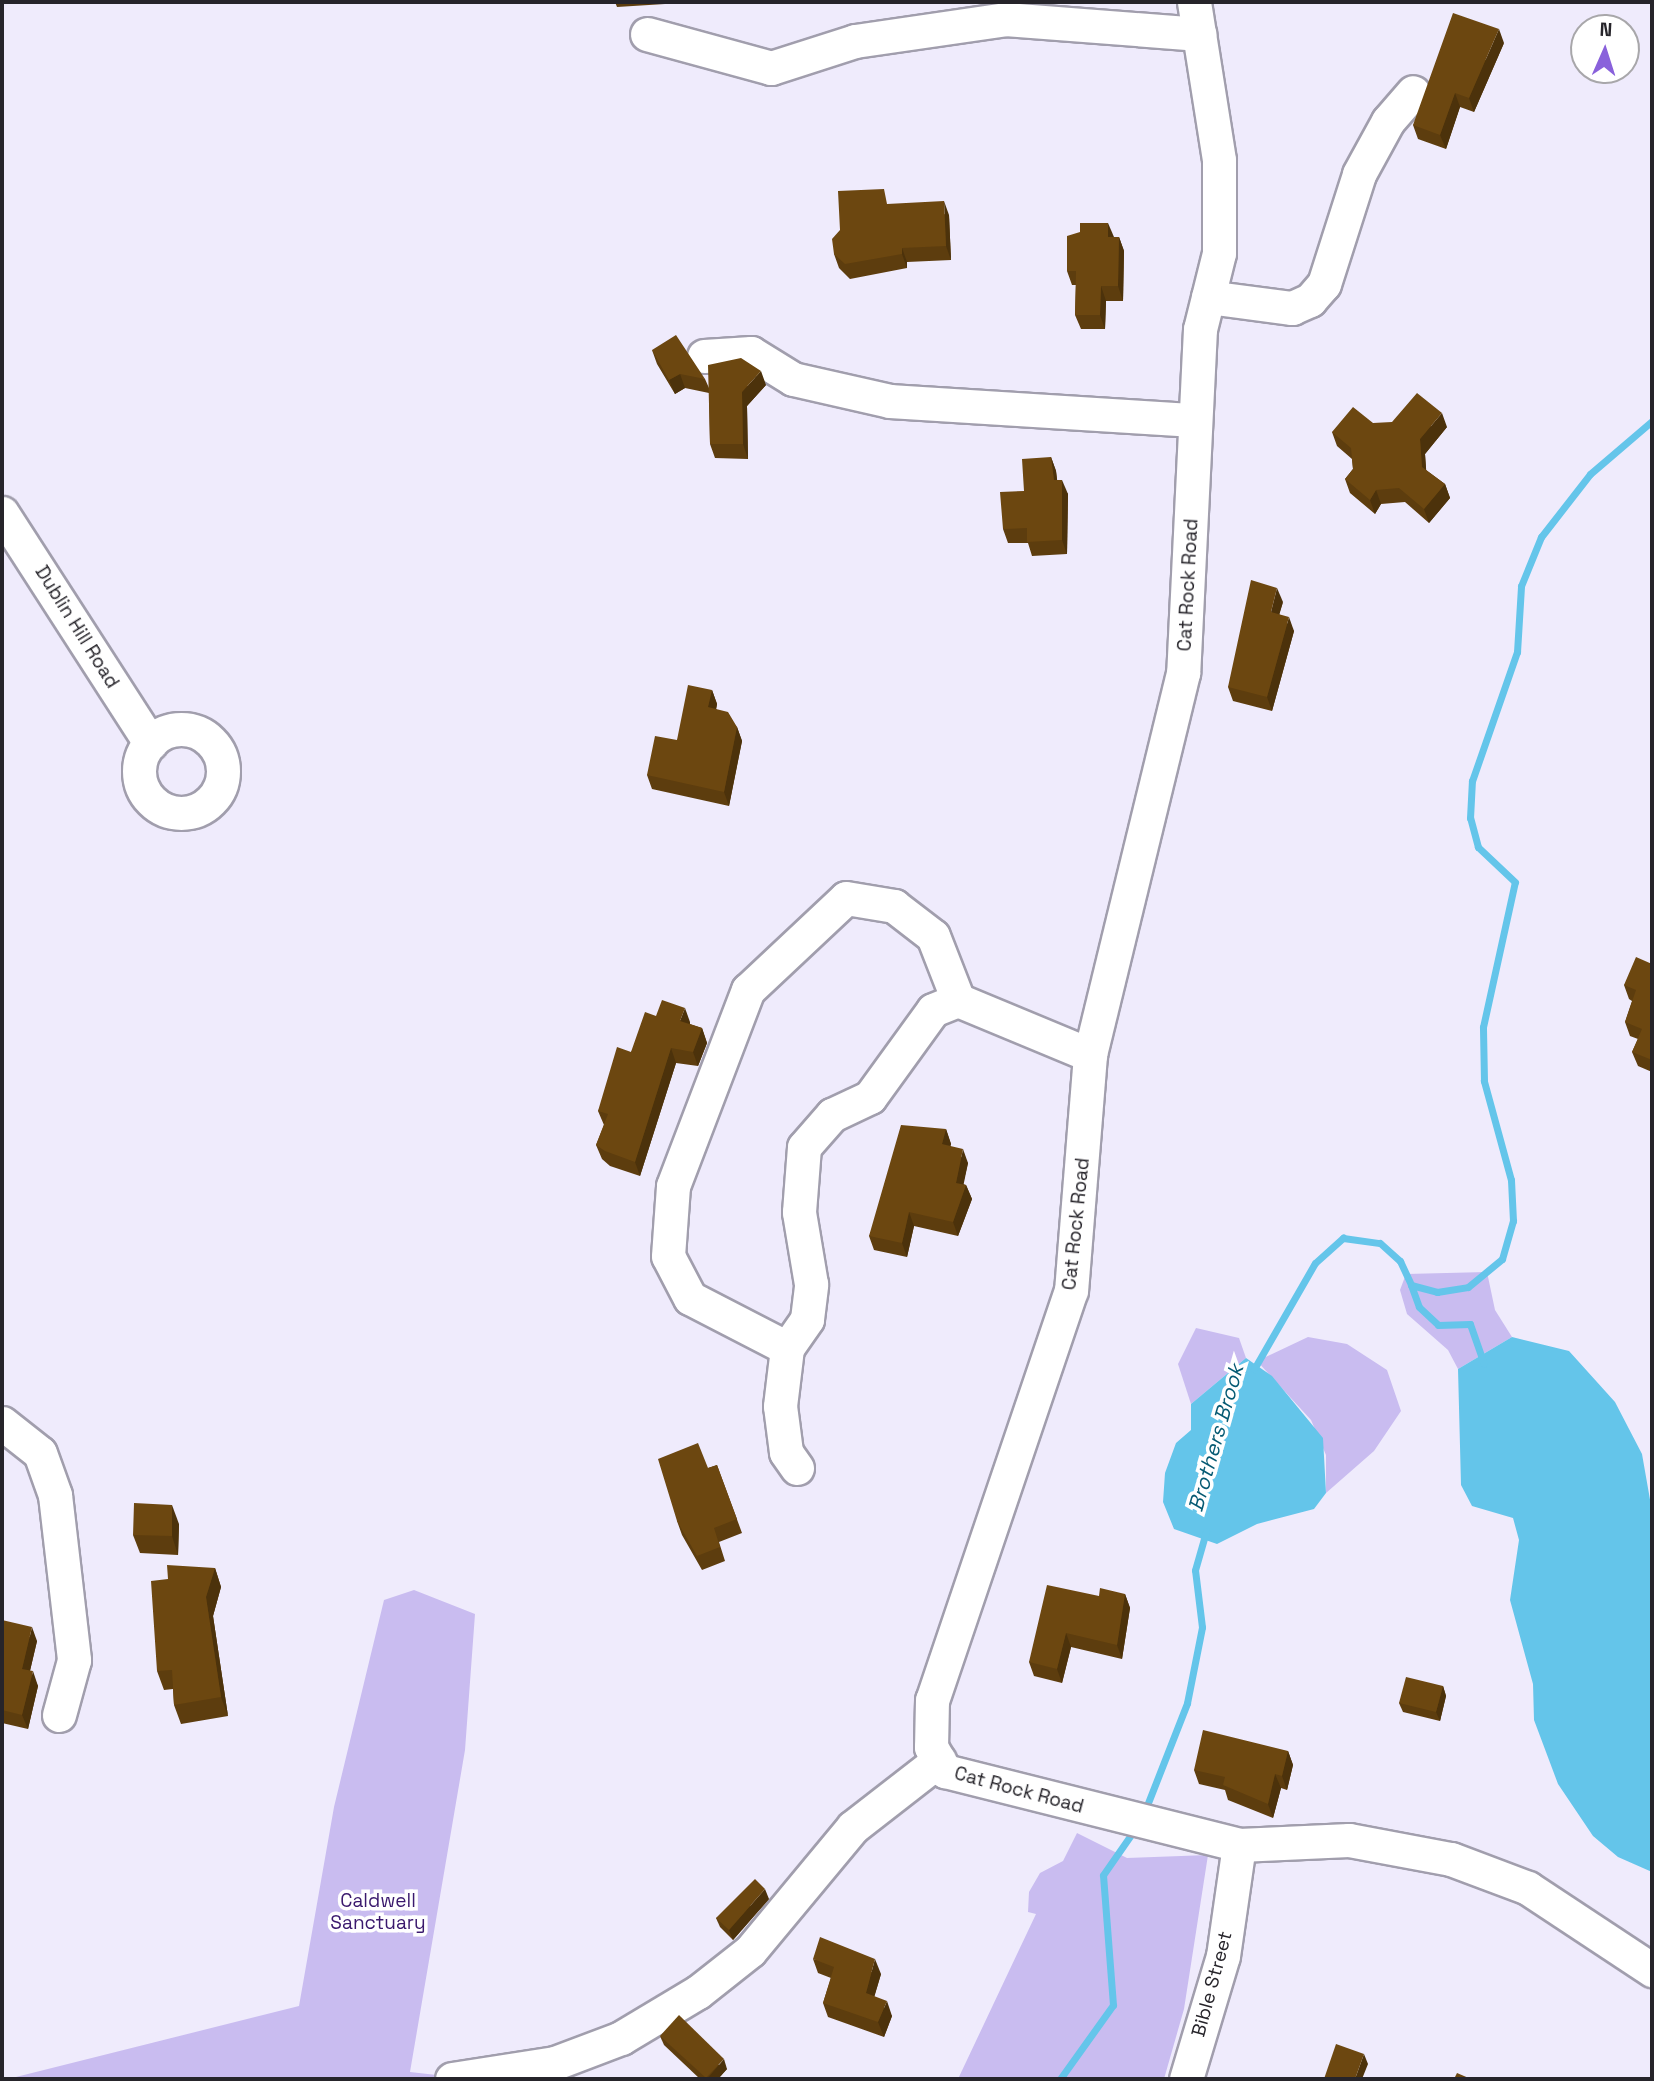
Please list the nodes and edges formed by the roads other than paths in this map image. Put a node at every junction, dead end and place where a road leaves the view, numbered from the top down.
1 (1194, 2) edge
2 (647, 34) dead end
3 (1199, 34) junction
4 (1413, 92) dead end
5 (1208, 298) junction
6 (704, 356) dead end
7 (1193, 420) junction
8 (2, 513) edge
9 (150, 743) dead end
10 (958, 1000) junction
11 (1090, 1055) junction
12 (787, 1348) junction
13 (2, 1423) edge
14 (797, 1468) dead end
15 (59, 1715) dead end
16 (939, 1760) junction
17 (1239, 1845) junction
18 (1652, 1970) edge
19 (452, 2079) edge
20 (1186, 2079) edge

1 - 3 street, Cat Rock Road
2 - 3 street
3 - 5 street, Cat Rock Road
4 - 5 street
5 - 7 street, Cat Rock Road
6 - 7 street
7 - 11 street, Cat Rock Road
8 - 9 street, Dublin Hill Road
10 - 11 street
10 - 12 street
10 - 12 street
11 - 16 street, Cat Rock Road
12 - 14 street
13 - 15 street
16 - 17 street, Cat Rock Road
16 - 19 street
17 - 18 street, Cat Rock Road
17 - 20 street, Bible Street

